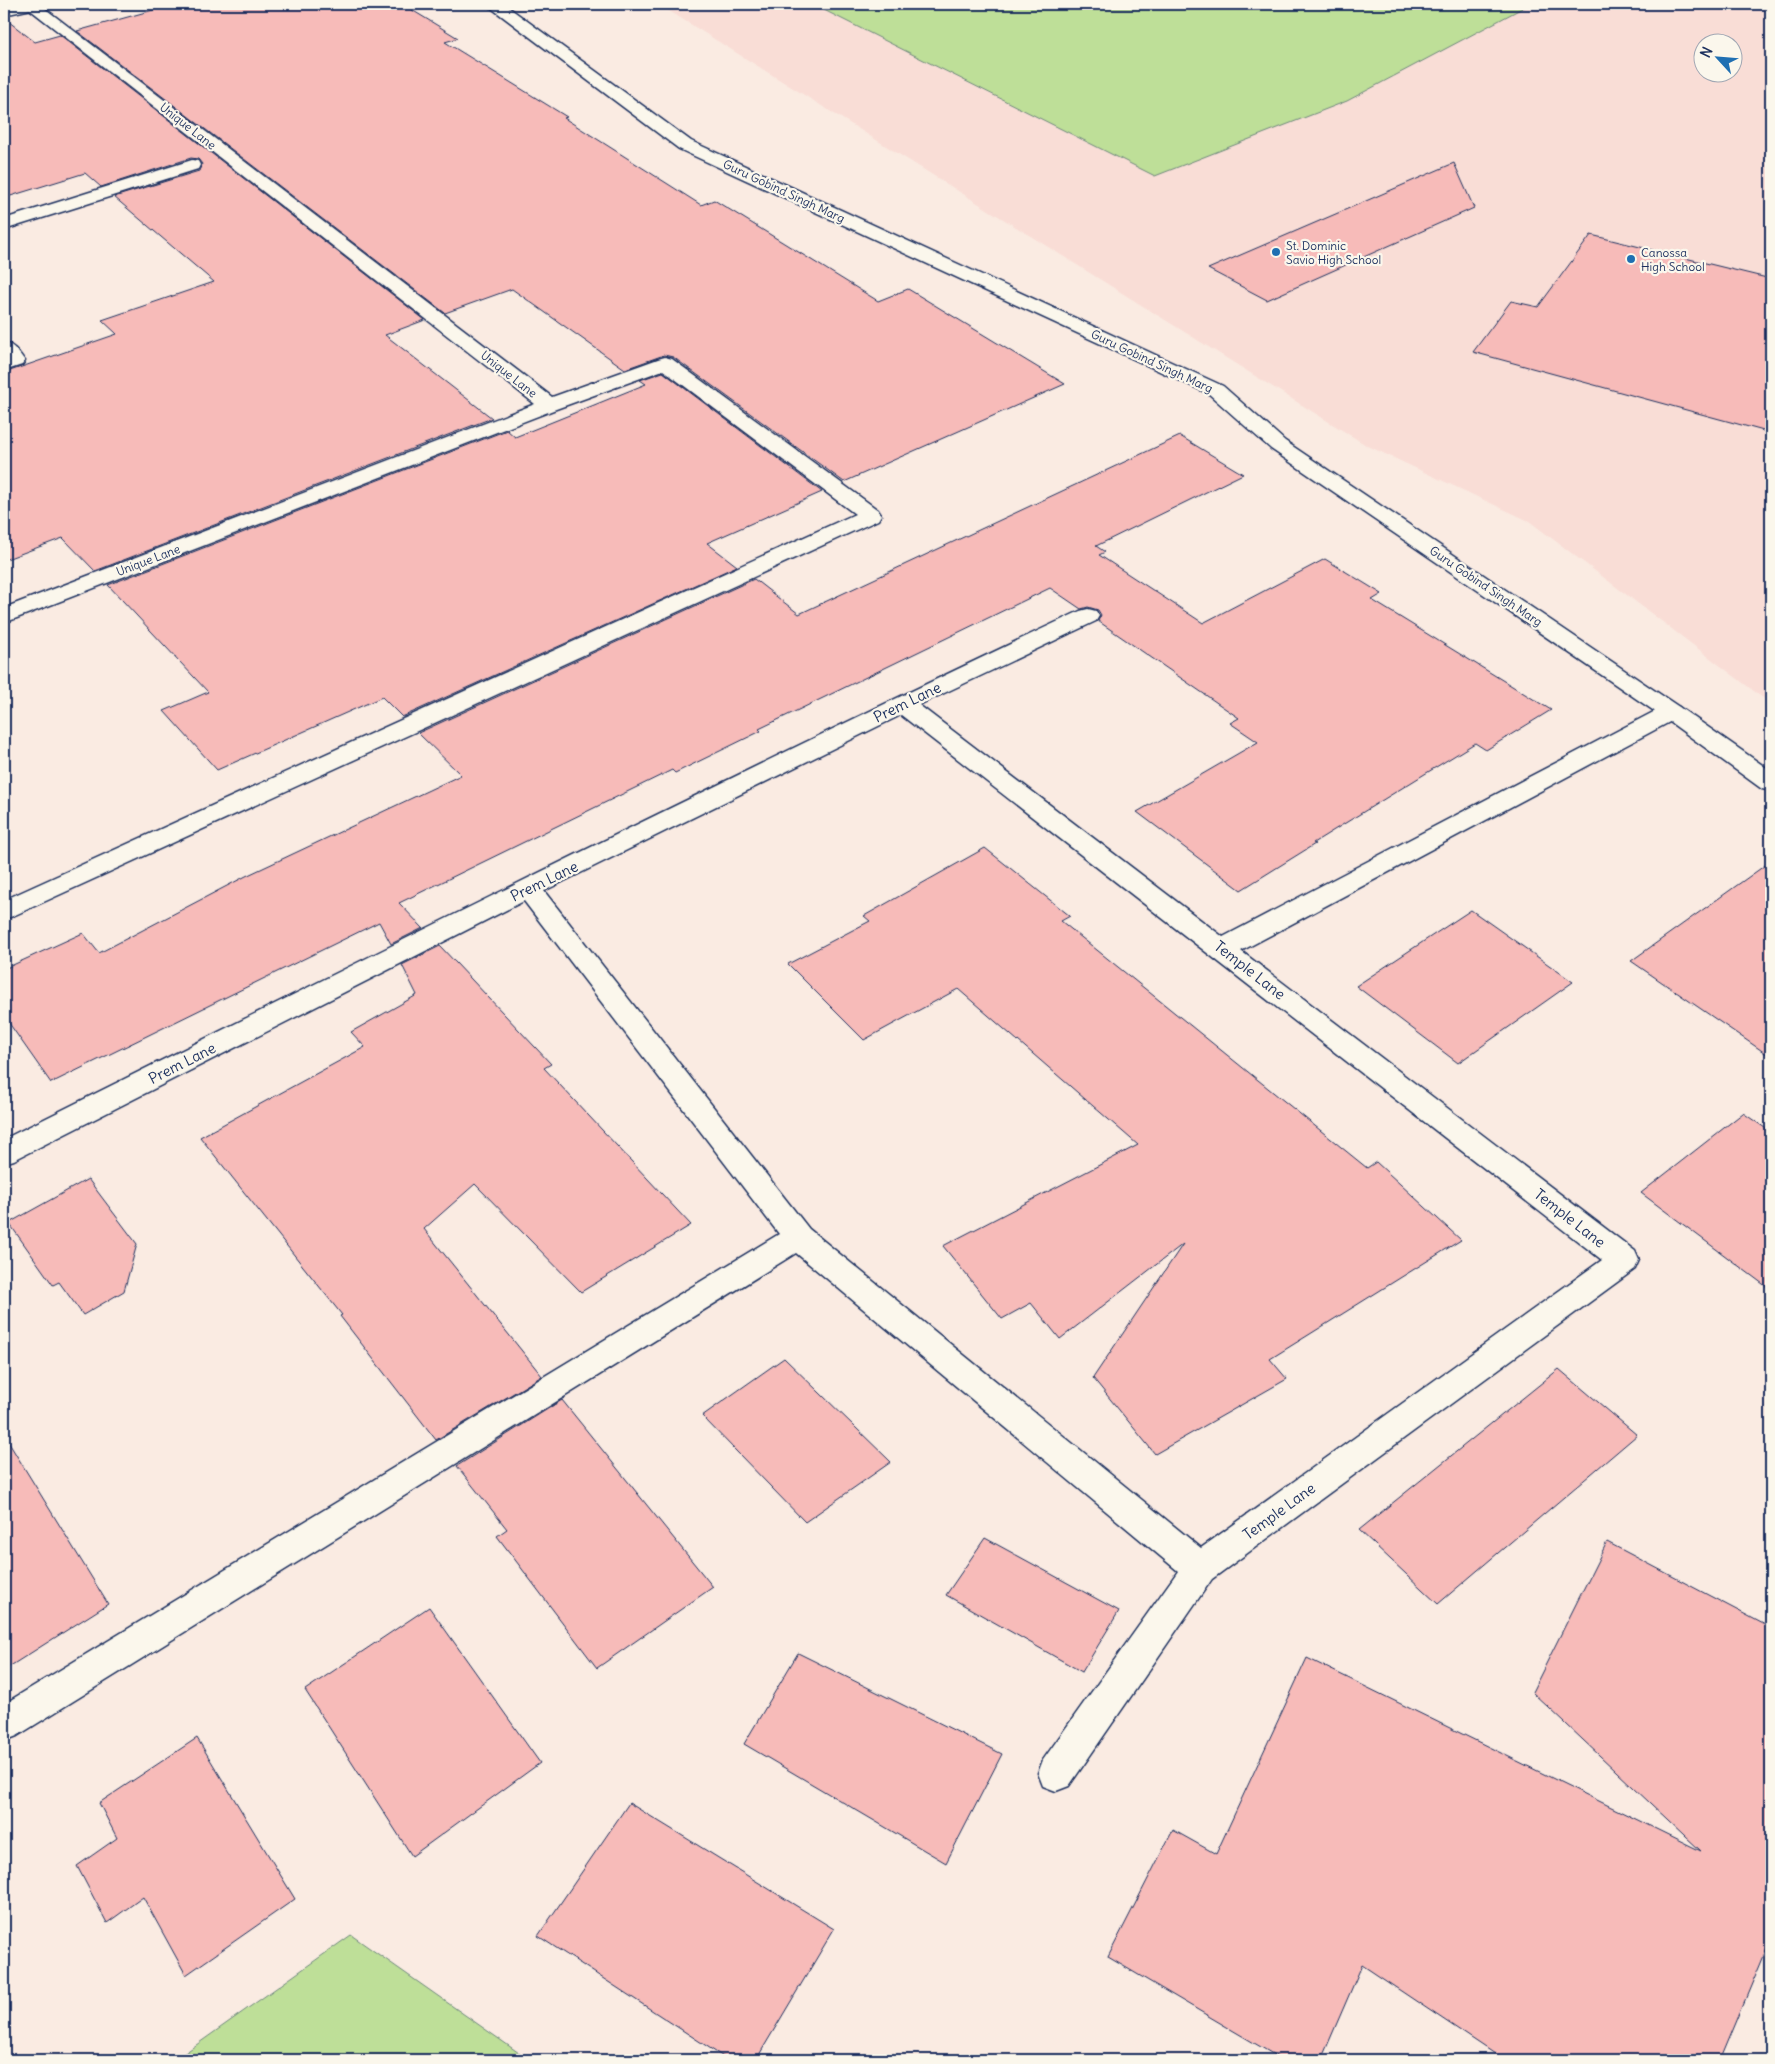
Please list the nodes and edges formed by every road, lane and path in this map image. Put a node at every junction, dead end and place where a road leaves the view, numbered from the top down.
1 (31, 4) edge
2 (495, 4) edge
3 (4, 11) edge
4 (192, 165) dead end
5 (4, 224) edge
6 (4, 348) edge
7 (4, 365) edge
8 (549, 405) junction
9 (4, 616) edge
10 (1088, 616) dead end
11 (902, 704) junction
12 (1671, 712) junction
13 (1771, 783) edge
14 (528, 889) junction
15 (4, 910) edge
16 (1223, 950) junction
17 (4, 1152) edge
18 (798, 1237) junction
19 (1200, 1568) junction
20 (4, 1724) edge
21 (1056, 1773) dead end

1 - 3 street
1 - 8 street, Unique Lane
2 - 12 street, Guru Gobind Singh Marg
4 - 5 street
6 - 7 street
8 - 9 street, Unique Lane
8 - 15 street
10 - 11 street, Prem Lane
11 - 14 street, Prem Lane
11 - 16 street, Temple Lane
12 - 13 street, Guru Gobind Singh Marg
12 - 16 street
14 - 17 street, Prem Lane
14 - 18 street
16 - 19 street, Temple Lane
18 - 19 street
18 - 20 street
19 - 21 street, Temple Lane

